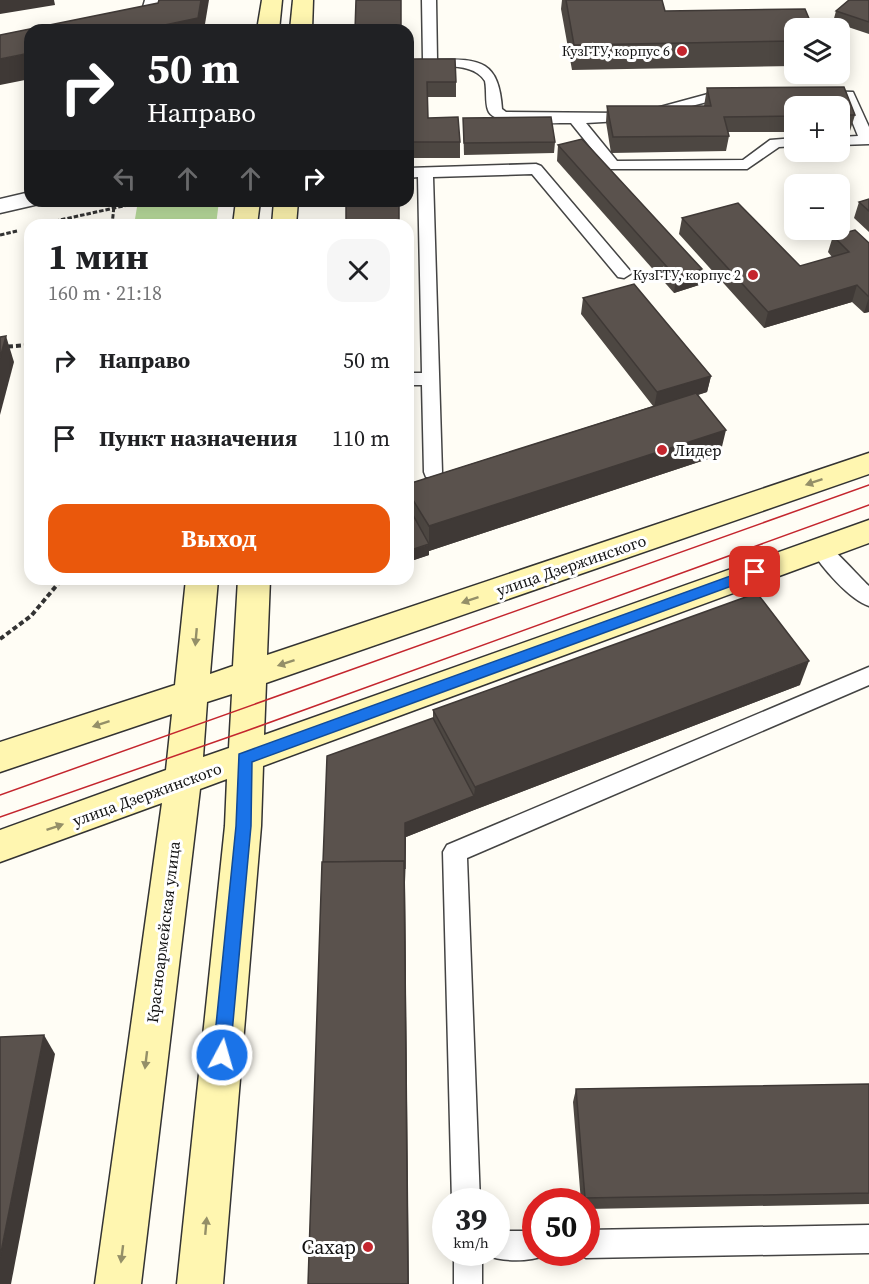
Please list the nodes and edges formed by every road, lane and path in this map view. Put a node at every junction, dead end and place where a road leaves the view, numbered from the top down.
1 (152, 0) edge
2 (272, 0) edge
3 (303, 0) edge
4 (429, 0) edge
5 (145, 24) edge
6 (269, 24) edge
7 (301, 24) edge
8 (414, 65) edge
9 (430, 65) junction
10 (748, 95) edge
11 (804, 95) edge
12 (848, 96) edge
13 (850, 100) edge
14 (574, 117) junction
15 (850, 141) edge
16 (784, 143) edge
17 (416, 172) edge
18 (24, 200) edge
19 (0, 206) edge
20 (110, 207) edge
21 (66, 219) edge
22 (624, 273) dead end
23 (24, 345) edge
24 (0, 346) edge
25 (430, 379) junction
26 (414, 380) edge
27 (869, 463) edge
28 (433, 472) dead end
29 (869, 531) edge
30 (821, 549) junction
31 (57, 585) edge
32 (201, 585) edge
33 (254, 585) edge
34 (869, 598) edge
35 (0, 639) edge
36 (249, 675) junction
37 (869, 676) edge
38 (190, 693) junction
39 (0, 757) edge
40 (244, 758) junction
41 (183, 780) junction
42 (0, 846) edge
43 (466, 1188) edge
44 (869, 1239) edge
45 (600, 1244) edge
46 (468, 1266) edge
47 (118, 1284) edge
48 (200, 1284) edge
49 (468, 1284) edge

1 - 5 lane
2 - 6 street
3 - 7 street
4 - 9 lane
8 - 9 lane
9 - 14 lane
10 - 14 lane
11 - 12 lane
13 - 15 lane
14 - 16 lane
17 - 22 lane
17 - 25 lane
18 - 19 street
20 - 21 path
23 - 24 path
25 - 26 lane
25 - 28 lane
27 -> 36 street, улица Дзержинского
29 - 30 street, улица Дзержинского
30 - 34 lane
30 - 40 street, улица Дзержинского
31 - 35 path
32 -> 38 street, Красноармейская улица
33 - 36 street
36 - 38 street, улица Дзержинского
36 - 40 street
37 - 43 lane
38 -> 39 street, улица Дзержинского
38 - 41 street, Красноармейская улица
40 - 41 street, улица Дзержинского
48 -> 40 street
42 -> 41 street, улица Дзержинского
41 -> 47 street, Красноармейская улица
44 - 45 lane
46 - 49 lane

